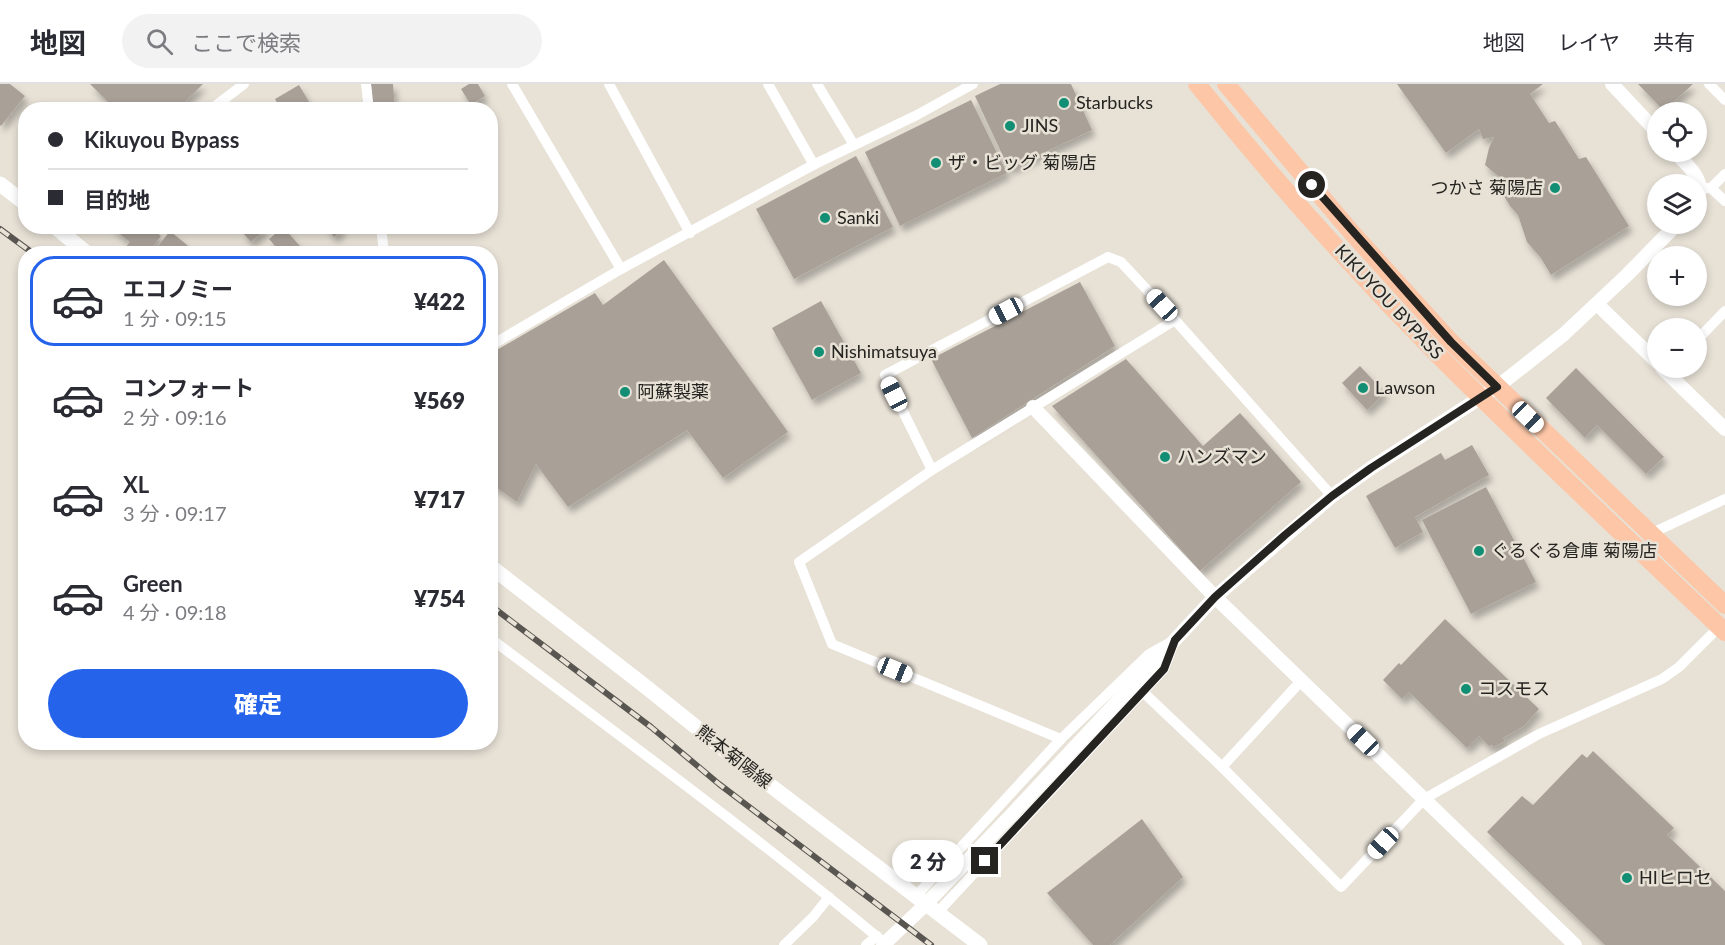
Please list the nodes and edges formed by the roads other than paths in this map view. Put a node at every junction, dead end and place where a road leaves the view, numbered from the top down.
1 (244, 84) edge
2 (366, 84) edge
3 (512, 84) edge
4 (609, 84) edge
5 (768, 84) edge
6 (817, 84) edge
7 (974, 84) edge
8 (1197, 84) edge
9 (1226, 84) edge
10 (1612, 84) edge
11 (1708, 84) edge
12 (1725, 100) edge
13 (220, 102) edge
14 (368, 102) edge
15 (1647, 121) edge
16 (854, 146) junction
17 (1684, 162) edge
18 (814, 165) junction
19 (1696, 174) edge
20 (1725, 174) edge
21 (0, 184) edge
22 (1707, 187) edge
23 (1707, 189) edge
24 (18, 198) edge
25 (1725, 201) edge
26 (690, 233) junction
27 (64, 234) edge
28 (1667, 234) edge
29 (78, 246) edge
30 (621, 269) junction
31 (1597, 304) junction
32 (1725, 311) edge
33 (1175, 320) junction
34 (1707, 330) edge
35 (498, 341) edge
36 (1647, 352) edge
37 (1674, 378) edge
38 (1497, 387) junction
39 (1481, 397) junction
40 (1033, 407) junction
41 (1725, 429) edge
42 (932, 470) junction
43 (1332, 496) junction
44 (1725, 499) edge
45 (1650, 534) junction
46 (498, 572) edge
47 (1215, 597) junction
48 (1725, 604) edge
49 (1722, 629) edge
50 (1175, 640) junction
51 (498, 644) edge
52 (1301, 681) junction
53 (1143, 692) junction
54 (1061, 739) junction
55 (1222, 767) junction
56 (1424, 800) junction
57 (916, 896) junction
58 (829, 897) junction
59 (938, 912) junction
60 (882, 942) edge
61 (784, 945) edge
62 (866, 945) edge
63 (980, 945) edge
64 (1575, 945) edge

1 - 13 street
2 - 14 street
3 - 30 street
4 - 26 street
5 - 18 street
6 - 16 street
7 - 16 street
8 - 39 highway, KIKUYOU BYPASS
9 - 38 highway, KIKUYOU BYPASS
10 - 15 street
11 - 12 street
16 - 18 street
17 - 19 street
18 - 26 street
20 - 22 street
21 - 24 main road
23 - 25 street
26 - 30 street
27 - 29 main road
28 - 31 street
30 - 35 street
31 - 36 street
31 - 38 street
32 - 34 street
33 - 40 street
33 - 42 street
33 - 43 street
37 - 41 street
38 - 39 street
38 - 45 highway, KIKUYOU BYPASS
39 - 43 street
39 - 49 highway, KIKUYOU BYPASS
40 - 42 street
40 - 47 street
42 - 54 street
43 - 47 street
44 - 45 street
45 - 48 highway, KIKUYOU BYPASS
46 - 57 main road, 熊本菊陽線
47 - 50 street
47 - 52 street
49 - 56 street
50 - 53 street
50 - 54 street
50 - 60 street
51 - 58 street
52 - 55 street
52 - 56 street
53 - 55 street
53 - 59 street
54 - 57 street
55 - 56 street
56 - 64 street
57 - 59 main road, 熊本菊陽線
58 - 60 street
58 - 61 street
59 - 63 main road, 熊本菊陽線
60 - 62 street

